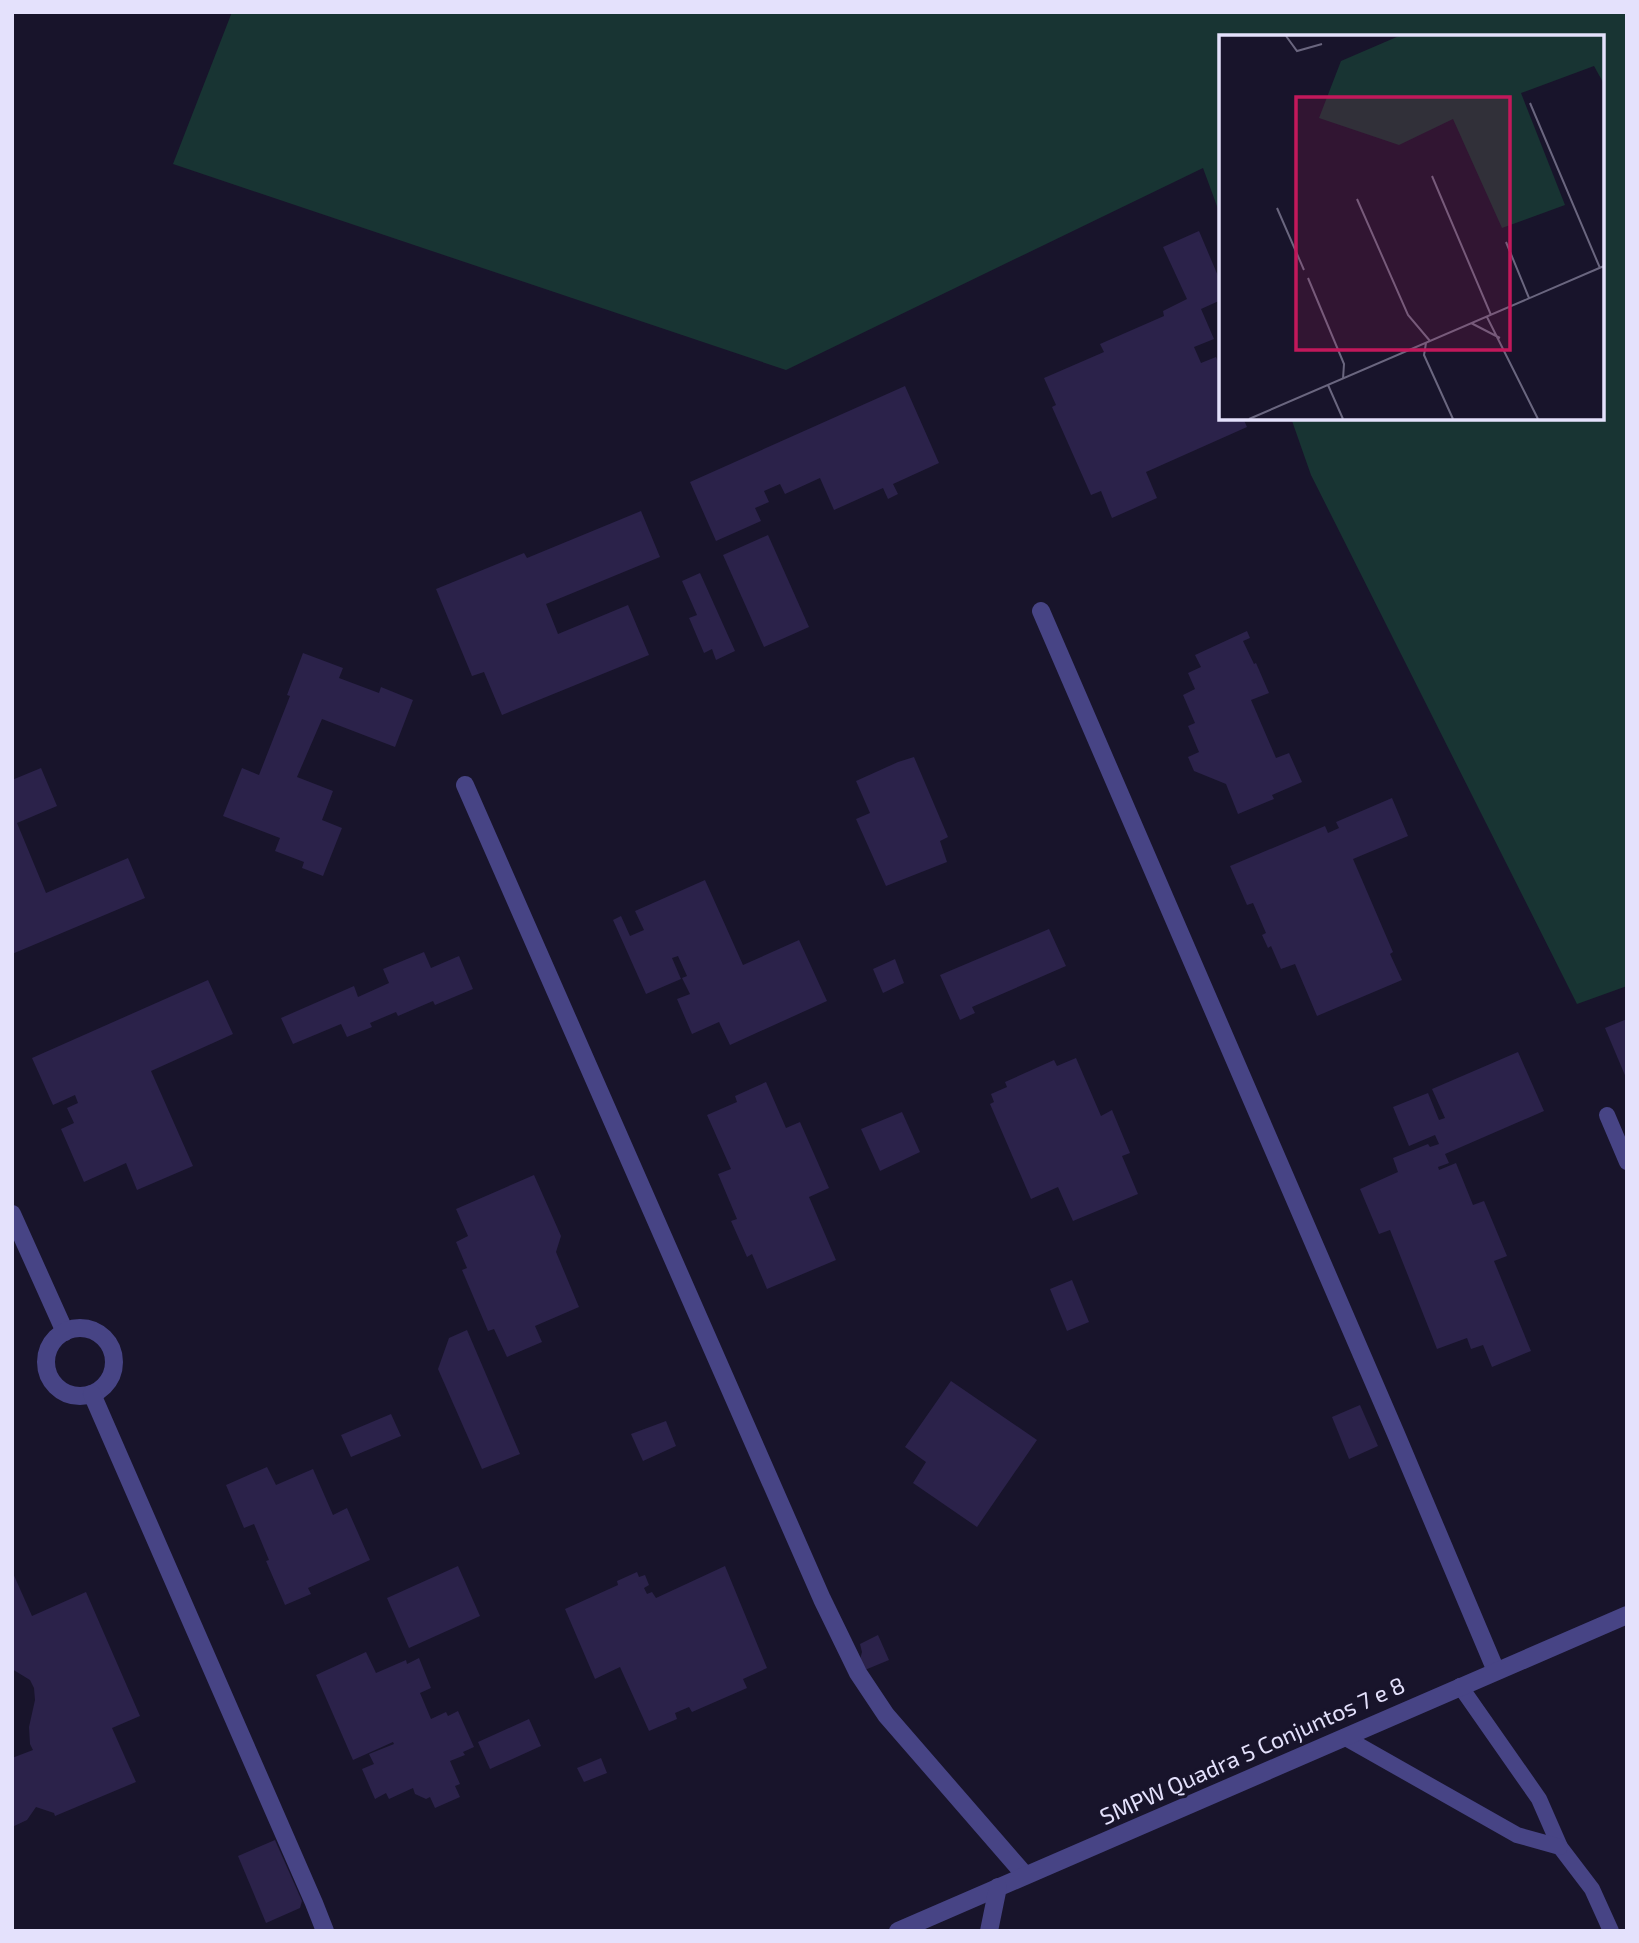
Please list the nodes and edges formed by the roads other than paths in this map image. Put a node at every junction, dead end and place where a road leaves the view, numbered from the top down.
1 (1041, 611) dead end
2 (465, 785) dead end
3 (1607, 1115) dead end
4 (1627, 1162) edge
5 (12, 1213) edge
6 (65, 1332) junction
7 (92, 1394) junction
8 (1627, 1615) edge
9 (1496, 1671) junction
10 (1460, 1686) junction
11 (1344, 1737) junction
12 (1560, 1847) junction
13 (1025, 1875) junction
14 (998, 1887) junction
15 (900, 1930) edge
16 (325, 1931) edge
17 (989, 1931) edge
18 (1611, 1931) edge

1 - 9 street
2 - 13 street
3 - 4 lane
5 - 6 street
6 - 7 street
6 - 7 street
7 - 16 street
8 - 9 street, SMPW Quadra 5 Conjuntos 7 e 8
9 - 10 street, SMPW Quadra 5 Conjuntos 7 e 8
10 - 11 street, SMPW Quadra 5 Conjuntos 7 e 8
10 - 12 lane
11 - 12 lane
11 - 13 street, SMPW Quadra 5 Conjuntos 7 e 8
12 - 18 lane
13 - 14 street, SMPW Quadra 5 Conjuntos 7 e 8
14 - 15 street, SMPW Quadra 5 Conjuntos 7 e 8
14 - 17 street

